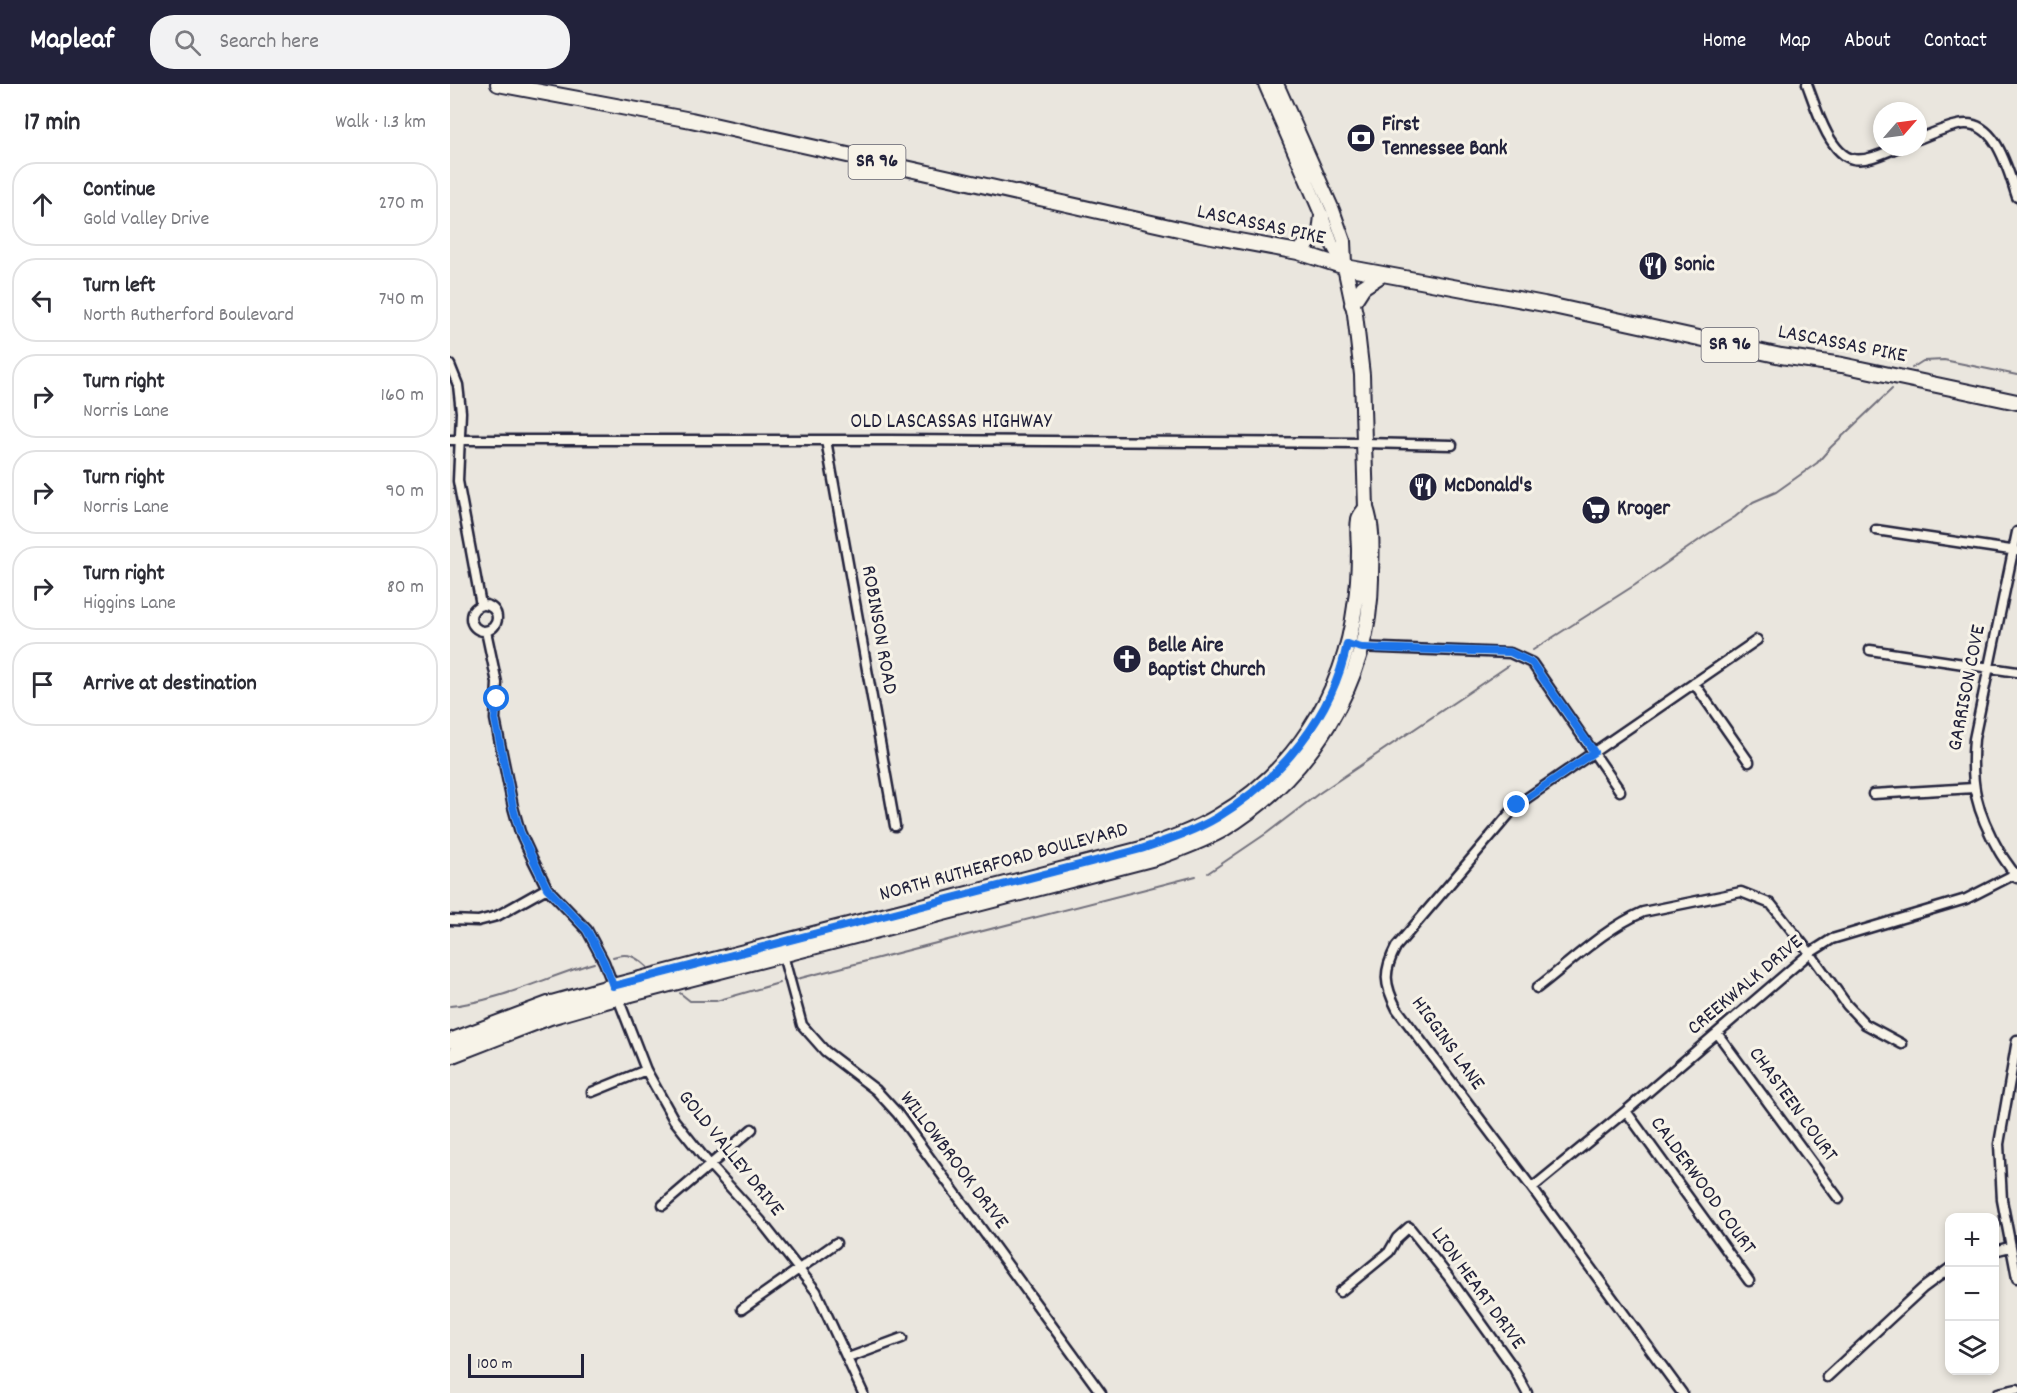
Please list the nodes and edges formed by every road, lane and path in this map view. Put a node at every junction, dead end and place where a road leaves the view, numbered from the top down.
1 (498, 84) edge
2 (1265, 84) edge
3 (1277, 84) edge
4 (1807, 84) edge
5 (1927, 136) edge
6 (1874, 156) edge
7 (2017, 197) edge
8 (1322, 216) junction
9 (1298, 252) junction
10 (1345, 267) junction
11 (1383, 274) junction
12 (1352, 304) junction
13 (450, 365) edge
14 (2017, 402) edge
15 (826, 440) junction
16 (450, 441) edge
17 (461, 441) junction
18 (1364, 443) junction
19 (1452, 445) dead end
20 (1366, 507) junction
21 (1876, 530) dead end
22 (2017, 532) edge
23 (2015, 551) edge
24 (481, 605) junction
25 (486, 631) junction
26 (1757, 640) dead end
27 (1347, 644) junction
28 (1362, 648) junction
29 (1870, 650) dead end
30 (1989, 667) junction
31 (2017, 672) edge
32 (1694, 683) junction
33 (1594, 752) junction
34 (1749, 762) dead end
35 (1974, 788) junction
36 (1620, 790) dead end
37 (1873, 794) dead end
38 (895, 826) dead end
39 (2016, 875) edge
40 (547, 888) junction
41 (450, 920) edge
42 (1810, 953) junction
43 (783, 956) junction
44 (1537, 988) dead end
45 (615, 992) junction
46 (1717, 1033) junction
47 (2017, 1040) edge
48 (450, 1041) edge
49 (1902, 1044) dead end
50 (450, 1056) edge
51 (646, 1070) junction
52 (592, 1092) dead end
53 (1626, 1111) junction
54 (752, 1129) dead end
55 (711, 1165) junction
56 (1532, 1188) junction
57 (1839, 1199) dead end
58 (663, 1205) dead end
59 (836, 1243) dead end
60 (2010, 1248) junction
61 (1999, 1250) edge
62 (800, 1269) junction
63 (1945, 1272) edge
64 (2017, 1278) edge
65 (1749, 1281) dead end
66 (1340, 1292) dead end
67 (742, 1309) dead end
68 (902, 1338) dead end
69 (848, 1358) junction
70 (1827, 1377) dead end
71 (2017, 1389) edge
72 (862, 1393) edge
73 (1101, 1393) edge
74 (1527, 1393) edge
75 (1682, 1393) edge
76 (1998, 1393) edge

1 - 9 main road, LASCASSAS PIKE / SR 96
2 - 8 main road
3 - 10 main road
4 - 6 street
5 - 7 street
8 - 9 main road
8 - 10 main road
9 - 10 main road, LASCASSAS PIKE / SR 96
10 - 11 main road, LASCASSAS PIKE / SR 96
10 - 12 main road, NORTH RUTHERFORD BOULEVARD
11 - 12 main road
11 - 14 main road, LASCASSAS PIKE / SR 96
12 - 18 main road, NORTH RUTHERFORD BOULEVARD
13 - 17 street, GOLD VALLEY DRIVE
15 - 17 street, OLD LASCASSAS HIGHWAY
15 - 18 street, OLD LASCASSAS HIGHWAY
15 - 38 street, ROBINSON ROAD
16 - 17 street, OLD LASCASSAS HIGHWAY
17 - 24 street, GOLD VALLEY DRIVE
18 - 19 street, OLD LASCASSAS HIGHWAY
18 - 20 main road, NORTH RUTHERFORD BOULEVARD
20 - 27 main road, NORTH RUTHERFORD BOULEVARD
20 - 28 main road, NORTH RUTHERFORD BOULEVARD
21 - 23 street
22 - 23 street, GARRISON COVE
23 - 30 street, GARRISON COVE
24 - 25 street, GOLD VALLEY DRIVE
24 - 25 street, GOLD VALLEY DRIVE
25 - 40 street, GOLD VALLEY DRIVE
26 - 32 street, HIGGINS LANE
27 - 28 street
27 - 45 main road, NORTH RUTHERFORD BOULEVARD
28 - 33 street
28 - 43 main road, NORTH RUTHERFORD BOULEVARD
29 - 30 street
30 - 31 street
30 - 35 street, GARRISON COVE
32 - 33 street, HIGGINS LANE
32 - 34 street
33 - 36 street
33 - 56 street, HIGGINS LANE
35 - 37 street
35 - 39 street, GARRISON COVE
39 - 42 street, CREEKWALK DRIVE
40 - 41 street
40 - 45 street, GOLD VALLEY DRIVE
42 - 44 street
42 - 46 street, CREEKWALK DRIVE
42 - 49 street
43 - 45 main road, NORTH RUTHERFORD BOULEVARD
43 - 73 street, WILLOWBROOK DRIVE
45 - 48 main road, NORTH RUTHERFORD BOULEVARD
45 - 50 main road, NORTH RUTHERFORD BOULEVARD
45 - 51 street, GOLD VALLEY DRIVE
46 - 53 street, CREEKWALK DRIVE
46 - 57 street, CHASTEEN COURT
47 - 60 street
51 - 52 street
51 - 55 street, GOLD VALLEY DRIVE
53 - 56 street, CREEKWALK DRIVE
53 - 65 street, CALDERWOOD COURT
54 - 55 street
55 - 58 street
55 - 62 street, GOLD VALLEY DRIVE
56 - 75 street, HIGGINS LANE
59 - 62 street
60 - 61 street
60 - 64 street
62 - 67 street
62 - 69 street, GOLD VALLEY DRIVE
63 - 70 street
66 - 74 street, LION HEART DRIVE
68 - 69 street
69 - 72 street, GOLD VALLEY DRIVE
71 - 76 street

